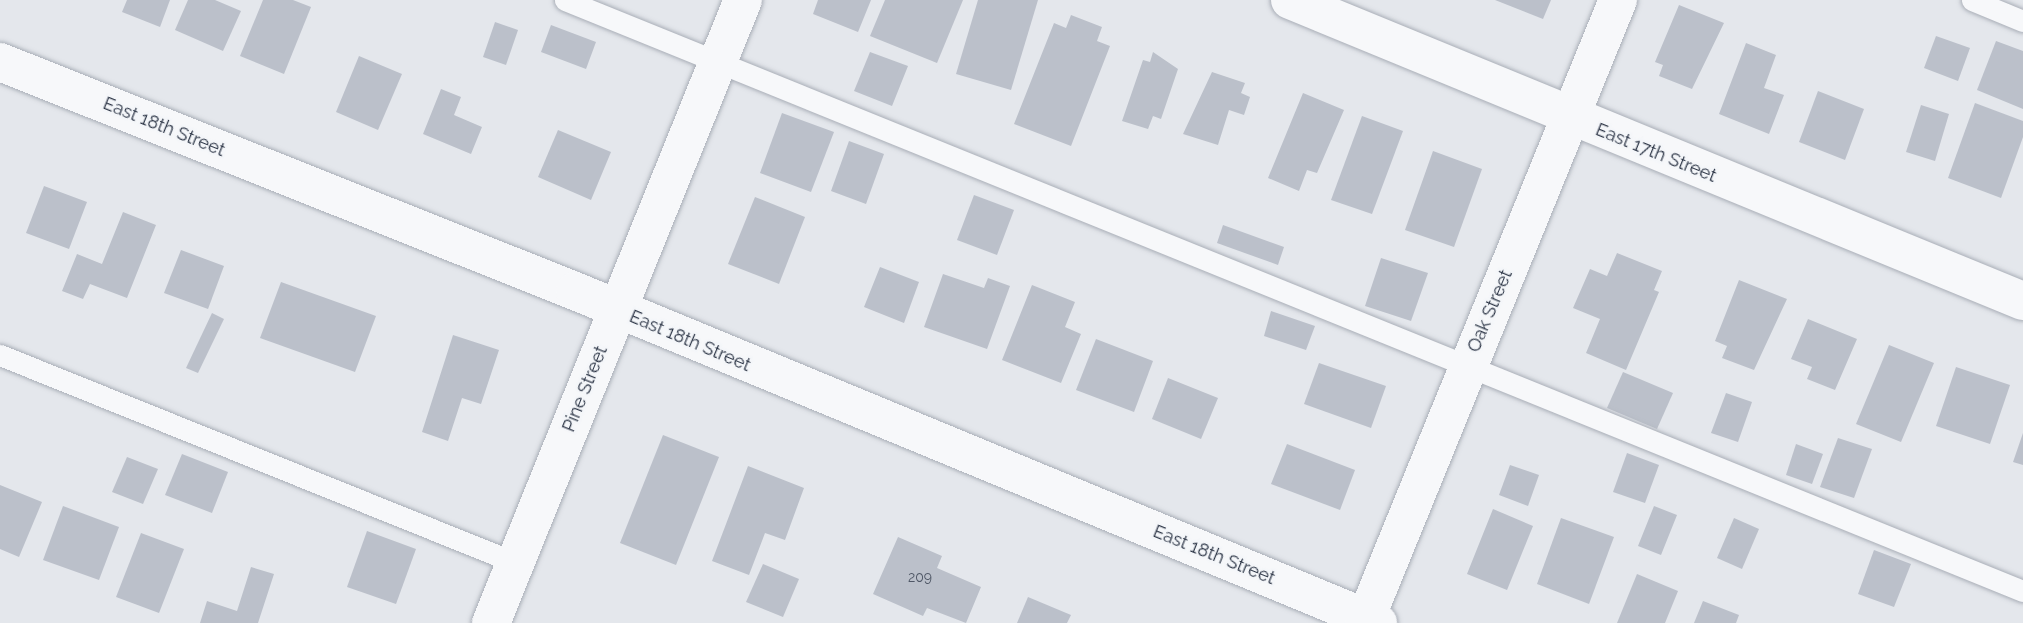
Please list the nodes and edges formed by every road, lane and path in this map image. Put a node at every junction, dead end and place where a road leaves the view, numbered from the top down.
1 (565, 0) edge
2 (743, 0) edge
3 (1290, 0) edge
4 (1618, 0) edge
5 (1972, 0) edge
6 (2023, 21) edge
7 (719, 61) junction
8 (0, 62) edge
9 (1568, 118) junction
10 (2023, 301) edge
11 (617, 310) junction
12 (0, 355) edge
13 (1467, 366) junction
14 (516, 563) junction
15 (2023, 591) edge
16 (1369, 621) edge
17 (491, 623) edge

1 - 7 lane
2 - 7 street, Pine Street
3 - 9 street, East 17th Street
4 - 9 street, Oak Street
5 - 6 lane
7 - 11 street, Pine Street
7 - 13 lane
8 - 11 street, East 18th Street
9 - 10 street, East 17th Street
9 - 13 street, Oak Street
11 - 14 street, Pine Street
11 - 16 street, East 18th Street
12 - 14 lane
13 - 15 lane
13 - 16 street, Oak Street
14 - 17 street, Pine Street

